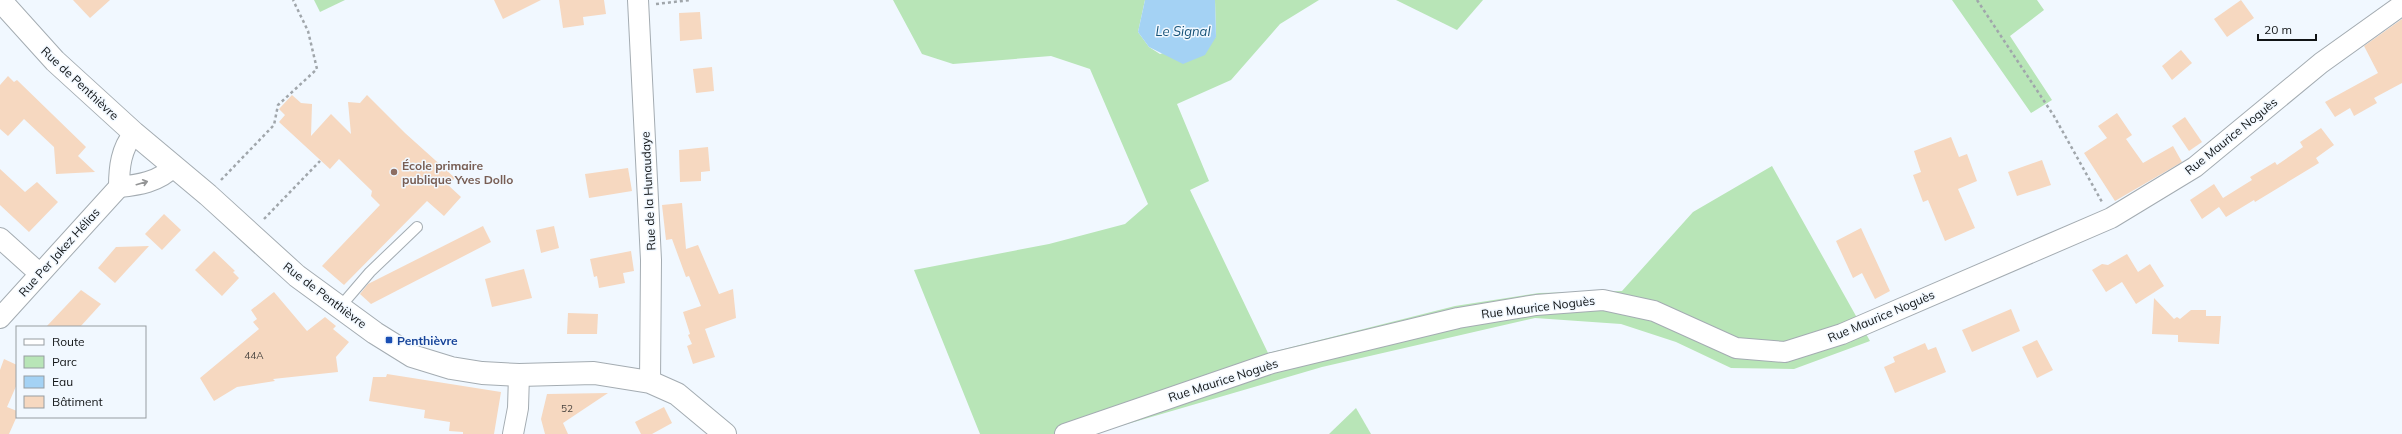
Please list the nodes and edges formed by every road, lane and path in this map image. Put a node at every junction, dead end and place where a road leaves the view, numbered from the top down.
1 (0, 0) edge
2 (293, 0) edge
3 (691, 0) edge
4 (1977, 0) edge
5 (638, 3) edge
6 (2402, 6) edge
7 (134, 133) junction
8 (320, 161) dead end
9 (173, 167) junction
10 (119, 187) junction
11 (208, 195) junction
12 (2111, 218) junction
13 (417, 227) dead end
14 (250, 234) junction
15 (0, 238) edge
16 (39, 273) junction
17 (340, 307) junction
18 (0, 318) edge
19 (519, 376) junction
20 (650, 382) junction
21 (513, 434) edge
22 (725, 434) edge
23 (1065, 434) edge

1 - 7 street, Rue de Penthièvre
2 - 11 path
3 - 5 path
4 - 12 path
5 - 20 street, Rue de la Hunaudaye
6 - 12 street, Rue Maurice Noguès
7 - 9 street, Rue de Penthièvre
7 - 10 street
8 - 14 path
10 -> 9 street
9 - 11 street, Rue de Penthièvre
10 - 16 street, Rue Per Jakez Hélias
11 - 14 street, Rue de Penthièvre
12 - 23 street, Rue Maurice Noguès
13 - 17 lane
14 - 17 street, Rue de Penthièvre
15 - 16 street
16 - 18 street, Rue Per Jakez Hélias
17 - 19 street, Rue de Penthièvre
19 - 20 street, Rue de Penthièvre
19 - 21 street
20 - 22 street, Rue de Penthièvre

